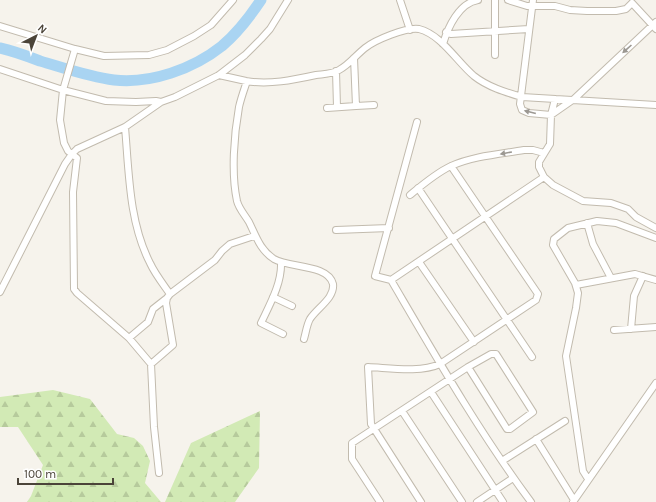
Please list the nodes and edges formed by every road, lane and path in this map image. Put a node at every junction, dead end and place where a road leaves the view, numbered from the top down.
1 (234, 0) edge
2 (288, 0) edge
3 (400, 0) edge
4 (474, 0) edge
5 (495, 0) edge
6 (508, 0) edge
7 (532, 3) edge
8 (0, 26) edge
9 (655, 26) edge
10 (529, 29) junction
11 (410, 30) junction
12 (495, 30) junction
13 (446, 32) junction
14 (443, 44) junction
15 (75, 49) junction
16 (495, 54) dead end
17 (354, 58) junction
18 (0, 69) edge
19 (336, 71) junction
20 (219, 75) junction
21 (247, 81) junction
22 (63, 90) junction
23 (522, 96) junction
24 (555, 99) junction
25 (574, 99) junction
26 (161, 102) junction
27 (374, 105) dead end
28 (356, 106) junction
29 (656, 106) edge
30 (337, 107) junction
31 (327, 108) dead end
32 (551, 115) junction
33 (417, 122) dead end
34 (125, 127) junction
35 (544, 153) junction
36 (72, 154) junction
37 (451, 166) junction
38 (544, 177) junction
39 (418, 188) junction
40 (410, 195) dead end
41 (486, 216) junction
42 (587, 223) junction
43 (389, 228) junction
44 (656, 228) edge
45 (336, 230) dead end
46 (254, 236) junction
47 (452, 238) junction
48 (656, 238) edge
49 (281, 262) junction
50 (419, 262) junction
51 (643, 276) junction
52 (611, 278) junction
53 (391, 280) junction
54 (656, 280) edge
55 (576, 285) junction
56 (0, 292) edge
57 (168, 296) junction
58 (273, 297) junction
59 (292, 306) dead end
60 (507, 320) junction
61 (656, 327) edge
62 (632, 329) junction
63 (614, 330) dead end
64 (283, 334) dead end
65 (129, 338) junction
66 (304, 339) dead end
67 (474, 342) junction
68 (532, 357) dead end
69 (151, 364) junction
70 (440, 364) junction
71 (468, 367) junction
72 (449, 380) junction
73 (656, 383) edge
74 (431, 392) junction
75 (402, 411) junction
76 (565, 421) dead end
77 (373, 429) junction
78 (536, 439) junction
79 (502, 461) junction
80 (159, 473) dead end
81 (513, 478) junction
82 (588, 479) junction
83 (495, 490) junction
84 (573, 501) edge
85 (380, 502) edge
86 (421, 502) edge
87 (462, 502) edge
88 (477, 502) edge
89 (502, 502) edge
90 (531, 502) edge

1 - 15 street
2 - 20 street
3 - 11 street
4 - 13 street
5 - 12 street
6 - 7 street
7 - 9 street
7 - 10 street
8 - 15 street
9 -> 25 street
10 - 12 street
10 - 23 street
11 - 14 street
11 - 17 street
12 - 13 street
12 - 16 street
13 - 14 street
14 - 23 street
15 - 22 street
17 - 19 street
17 - 28 street
18 - 22 street
19 - 21 street
19 - 30 street
20 - 21 street
20 - 26 street
21 - 46 street
22 - 26 street
22 - 36 street
23 - 24 street
32 -> 23 street
24 - 25 street
24 - 32 street
25 - 29 street
25 - 32 street
26 - 34 street
27 - 28 street
28 - 30 street
30 - 31 street
32 - 35 street
33 - 43 street
34 - 36 street
34 - 57 street
35 -> 37 street
35 - 38 street
36 - 56 street
36 - 65 street
37 - 39 street
37 - 41 street
38 - 41 street
38 - 44 street
39 - 40 street
39 - 47 street
41 - 47 street
41 - 60 street
42 - 48 street
42 - 52 street
42 - 55 street
43 - 45 street
43 - 53 street
46 - 49 street
46 - 57 street
47 - 50 street
47 - 60 street
49 - 58 street
49 - 66 street
50 - 53 street
50 - 67 street
51 - 52 street
51 - 54 street
51 - 62 street
52 - 55 street
53 - 70 street
55 - 82 street
57 - 65 street
57 - 69 street
58 - 59 street
58 - 64 street
60 - 67 street
60 - 68 street
61 - 62 street
62 - 63 street
65 - 69 street
67 - 70 street
69 - 80 street
70 - 72 street
70 - 77 street
71 - 71 street
71 - 72 street
72 - 74 street
72 - 79 street
73 - 82 street
74 - 75 street
74 - 83 street
75 - 77 street
75 - 87 street
76 - 78 street
77 - 85 street
77 - 86 street
78 - 79 street
78 - 84 street
79 - 81 street
81 - 83 street
81 - 90 street
82 - 84 street
83 - 88 street
83 - 89 street

